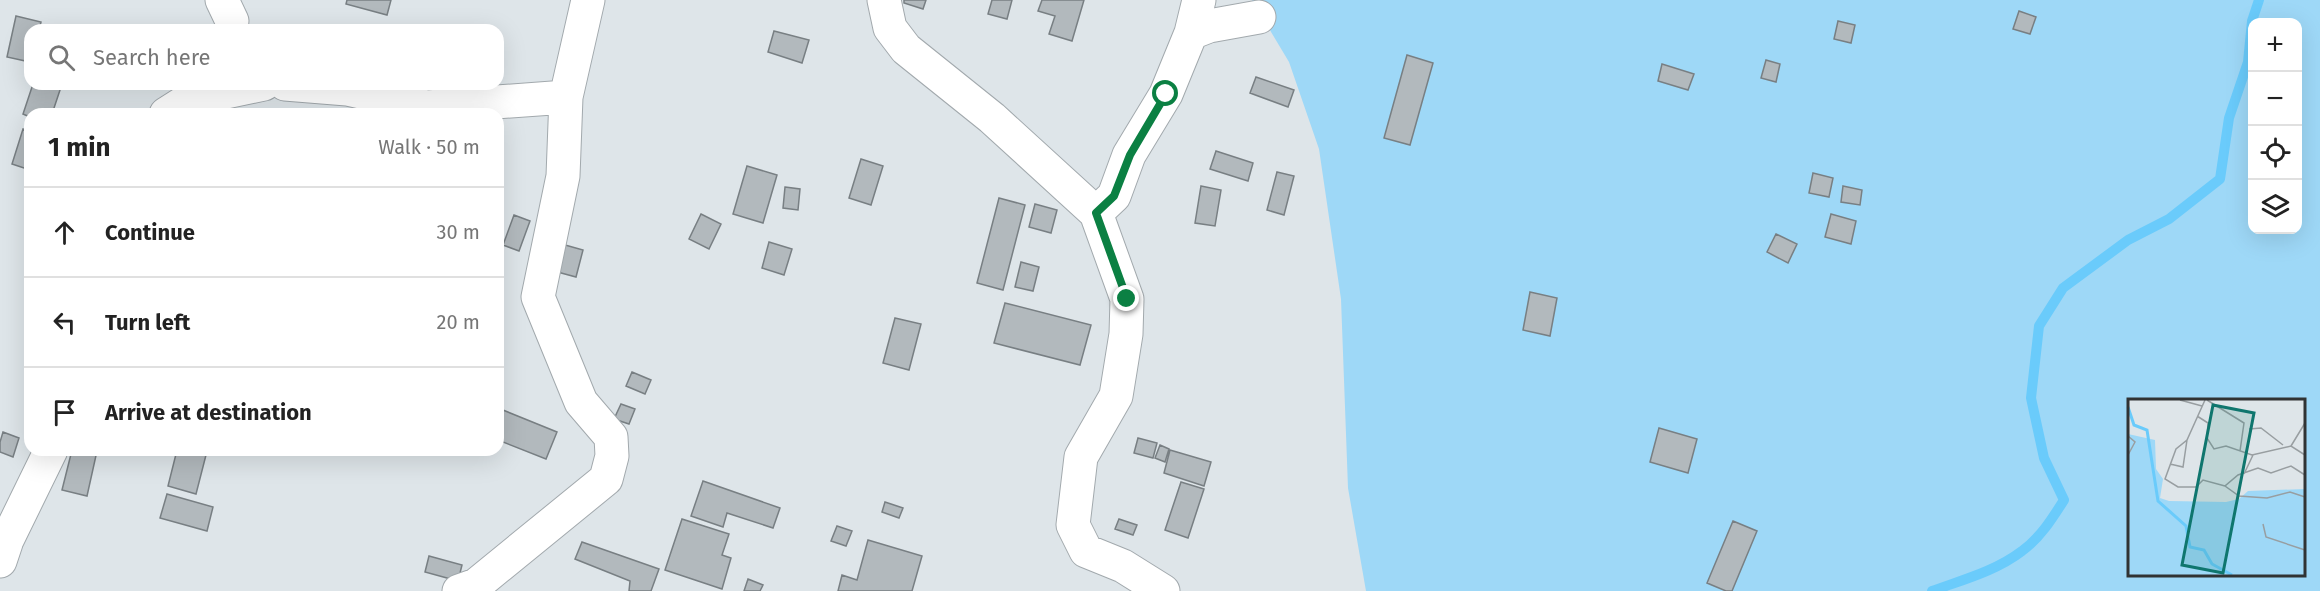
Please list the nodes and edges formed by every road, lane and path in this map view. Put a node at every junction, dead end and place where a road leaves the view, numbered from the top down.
1 (588, 0) edge
2 (884, 0) edge
3 (1199, 0) edge
4 (1259, 17) dead end
5 (1191, 33) junction
6 (236, 90) edge
7 (351, 90) edge
8 (566, 97) junction
9 (175, 108) edge
10 (1096, 213) junction
11 (48, 456) edge
12 (0, 561) edge
13 (459, 591) edge
14 (1163, 591) edge

1 - 8 street
2 - 10 street
3 - 5 street
4 - 5 street
5 - 10 street
6 - 9 street
7 - 8 street
8 - 13 street
10 - 14 street
11 - 12 street

